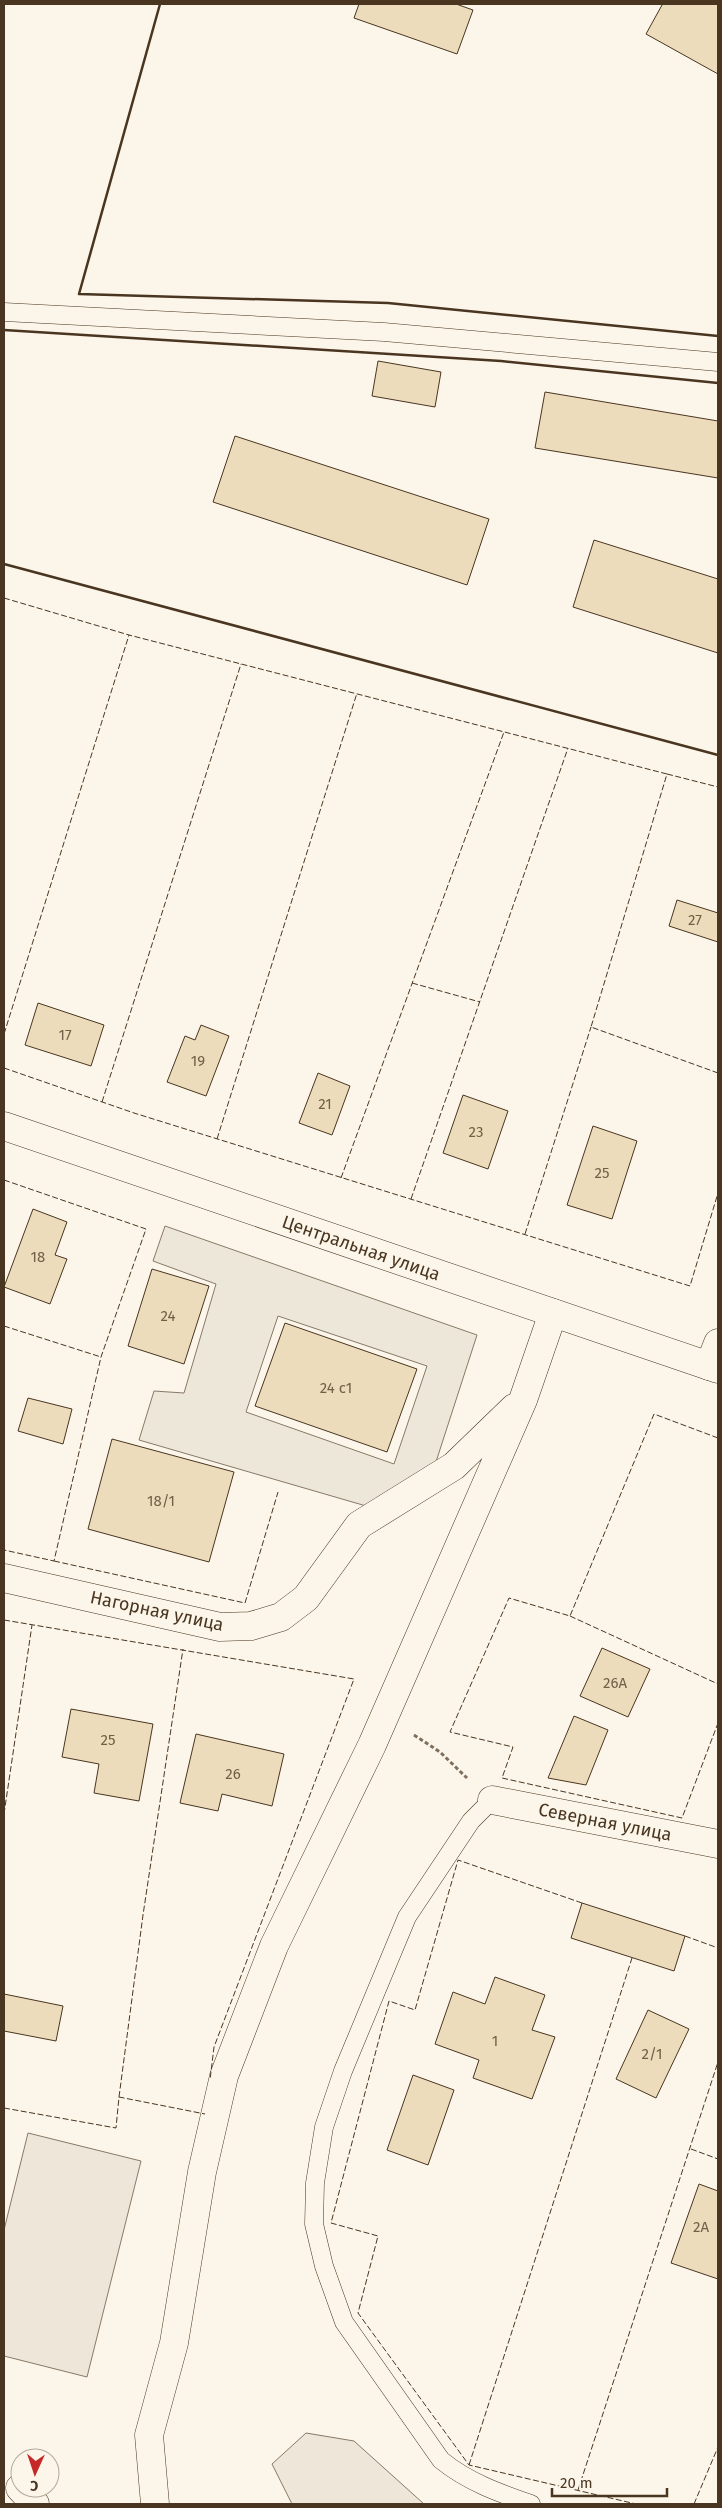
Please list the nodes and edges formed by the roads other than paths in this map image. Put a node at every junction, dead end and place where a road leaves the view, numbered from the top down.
1 (4, 312) edge
2 (718, 362) edge
3 (4, 1126) edge
4 (553, 1313) junction
5 (715, 1359) edge
6 (523, 1400) junction
7 (4, 1578) edge
8 (492, 1800) joint
9 (718, 1844) edge
10 (155, 2504) edge
11 (531, 2504) edge

1 - 2 lane
3 - 4 street, Центральная улица
4 - 5 street, Центральная улица
4 - 6 street
6 - 7 street, Нагорная улица
6 - 10 street
8 - 9 street, Северная улица
8 - 11 lane

